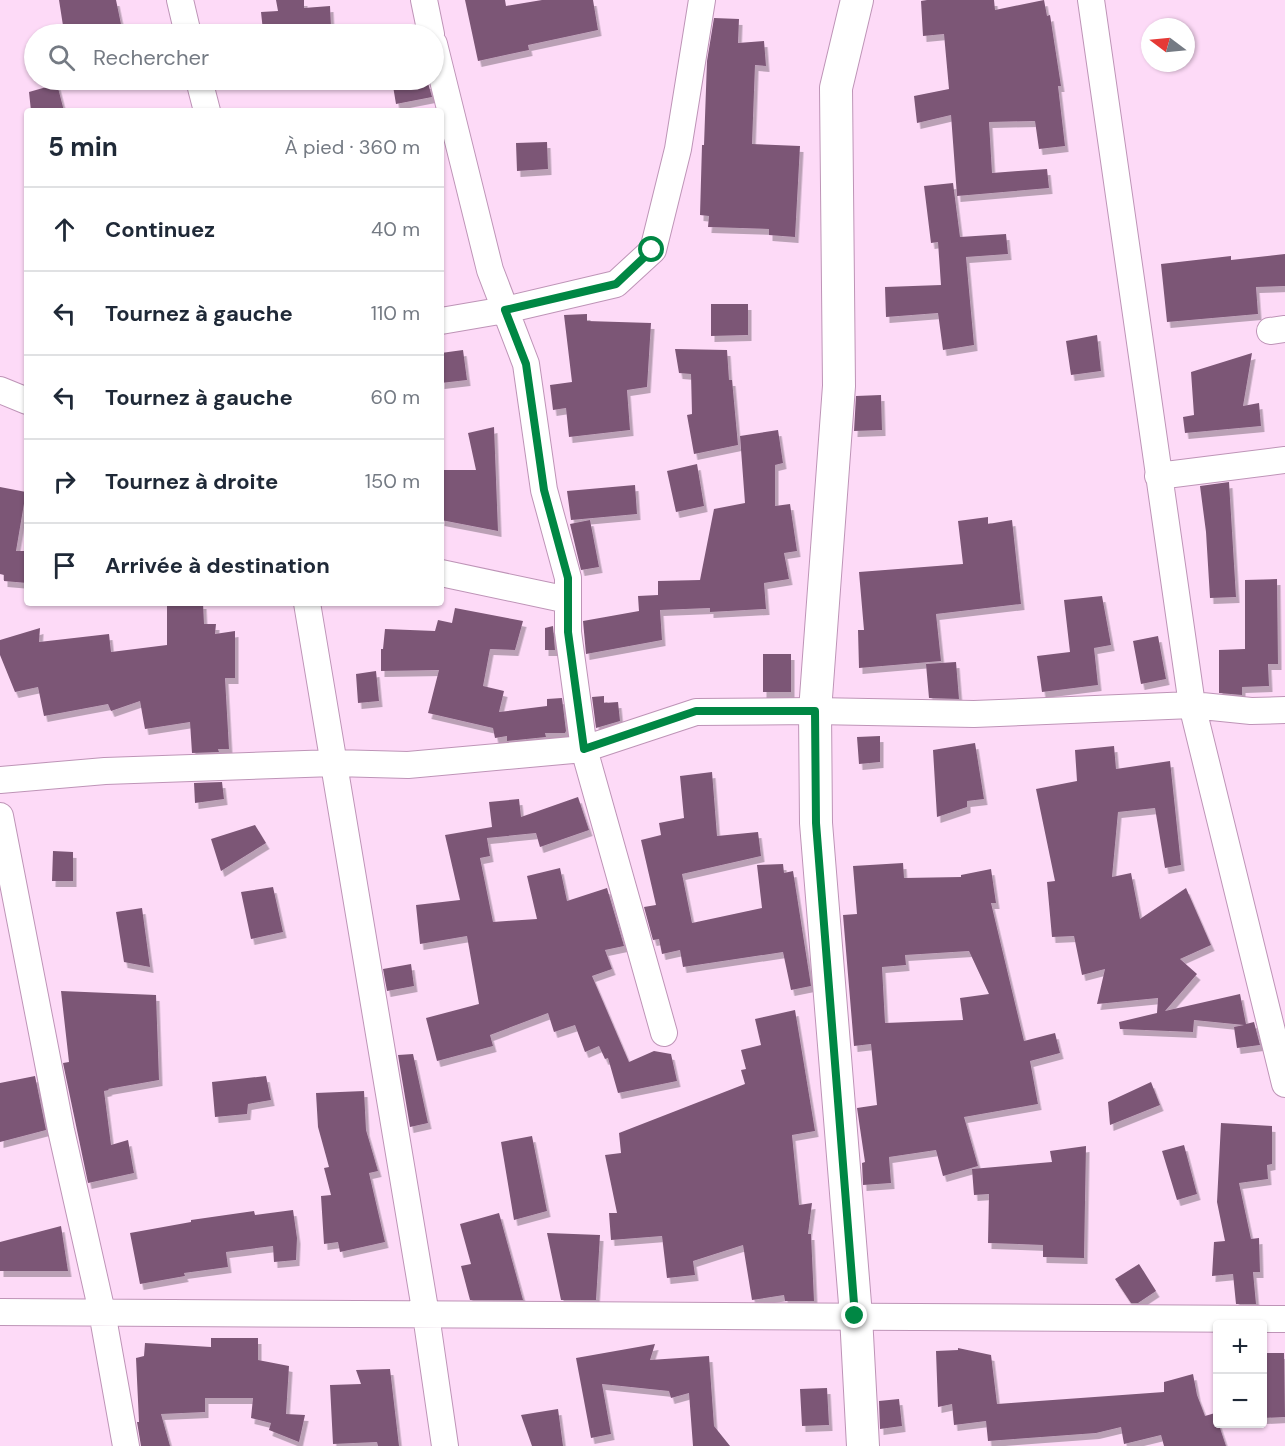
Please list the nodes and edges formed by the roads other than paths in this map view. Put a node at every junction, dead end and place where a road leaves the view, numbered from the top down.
1 (180, 0) edge
2 (424, 0) edge
3 (702, 0) edge
4 (857, 0) edge
5 (1091, 0) edge
6 (186, 24) edge
7 (429, 24) edge
8 (444, 84) edge
9 (202, 90) edge
10 (206, 108) edge
11 (505, 310) junction
12 (444, 320) edge
13 (0, 390) edge
14 (24, 400) edge
15 (1285, 460) edge
16 (1158, 476) junction
17 (444, 574) edge
18 (568, 600) junction
19 (308, 606) edge
20 (1192, 705) junction
21 (1285, 710) edge
22 (815, 711) junction
23 (1251, 711) junction
24 (1285, 717) edge
25 (584, 749) junction
26 (334, 763) junction
27 (0, 780) edge
28 (0, 816) edge
29 (664, 1034) dead end
30 (1285, 1084) edge
31 (0, 1312) edge
32 (102, 1312) junction
33 (426, 1315) junction
34 (855, 1316) junction
35 (1285, 1319) edge
36 (126, 1446) edge
37 (445, 1446) edge
38 (863, 1446) edge

1 - 6 street
2 - 7 street
3 - 11 street
4 - 22 street
5 - 16 street
8 - 11 street
9 - 10 street
11 - 12 street
11 - 18 street
13 - 14 street
15 - 16 street
16 - 20 street
17 - 18 street
18 - 25 street
19 - 26 street
20 - 22 street
20 - 23 street
20 - 30 street
21 - 23 street
22 - 25 street
22 - 34 street
23 - 24 street
25 - 26 street
25 - 29 street
26 - 27 street
26 - 33 street
28 - 32 street
31 - 32 street
32 - 33 street
32 - 36 street
33 - 34 street
33 - 37 street
34 - 35 street
34 - 38 street

